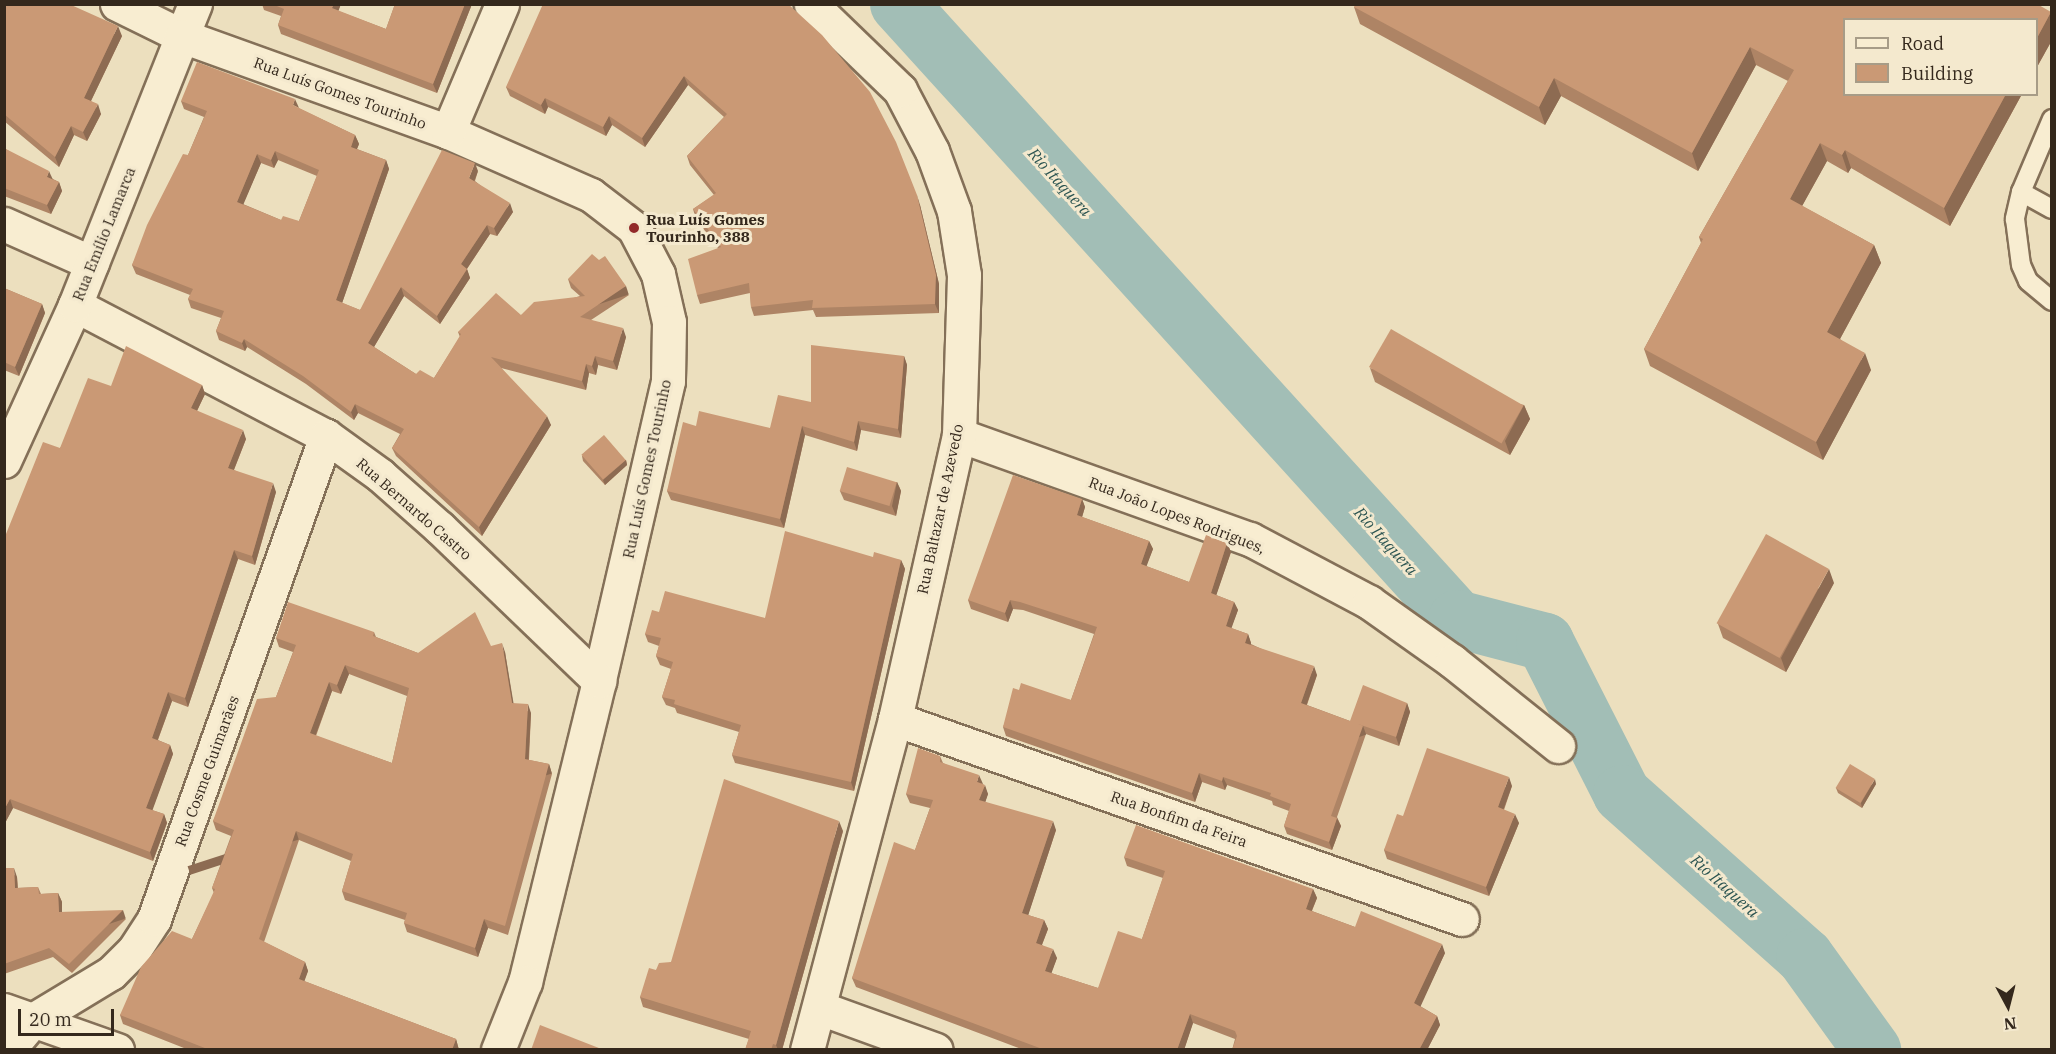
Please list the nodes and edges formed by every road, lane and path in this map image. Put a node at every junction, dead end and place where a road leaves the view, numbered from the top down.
1 (117, 4) edge
2 (195, 4) edge
3 (502, 4) edge
4 (812, 4) edge
5 (183, 36) junction
6 (2052, 119) edge
7 (448, 132) junction
8 (2045, 147) edge
9 (2021, 192) junction
10 (2052, 209) edge
11 (4, 224) edge
12 (92, 263) junction
13 (2052, 301) edge
14 (75, 305) junction
15 (959, 435) junction
16 (326, 436) junction
17 (4, 461) edge
18 (600, 681) junction
19 (895, 719) junction
20 (1558, 746) dead end
21 (1462, 919) dead end
22 (820, 1008) junction
23 (19, 1015) edge
24 (8, 1050) edge
25 (117, 1050) edge
26 (498, 1050) edge
27 (807, 1050) edge
28 (936, 1050) edge

1 - 5 street, Rua Luís Gomes Tourinho
2 - 5 street, Rua Emílio Lamarca
3 - 7 street
4 - 15 street, Rua Baltazar de Azevedo
5 - 7 street, Rua Luís Gomes Tourinho
5 - 12 street, Rua Emílio Lamarca
6 - 8 lane
7 - 18 street, Rua Luís Gomes Tourinho
8 - 9 lane
9 - 10 lane
9 - 13 lane
11 - 12 street
12 - 14 street, Rua Emílio Lamarca
14 - 16 street, Rua Bernardo Castro
14 - 17 street, Rua Emílio Lamarca
15 - 19 street, Rua Baltazar de Azevedo
15 - 20 street, Rua João Lopes Rodrigues,
16 - 18 street, Rua Bernardo Castro
16 - 23 street, Rua Cosme Guimarães
18 - 26 street, Rua Luís Gomes Tourinho
19 - 21 street, Rua Bonfim da Feira
19 - 22 street, Rua Baltazar de Azevedo
22 - 27 street, Rua Baltazar de Azevedo
22 - 28 street
23 - 24 street, Rua Cosme Guimarães
23 - 25 street

